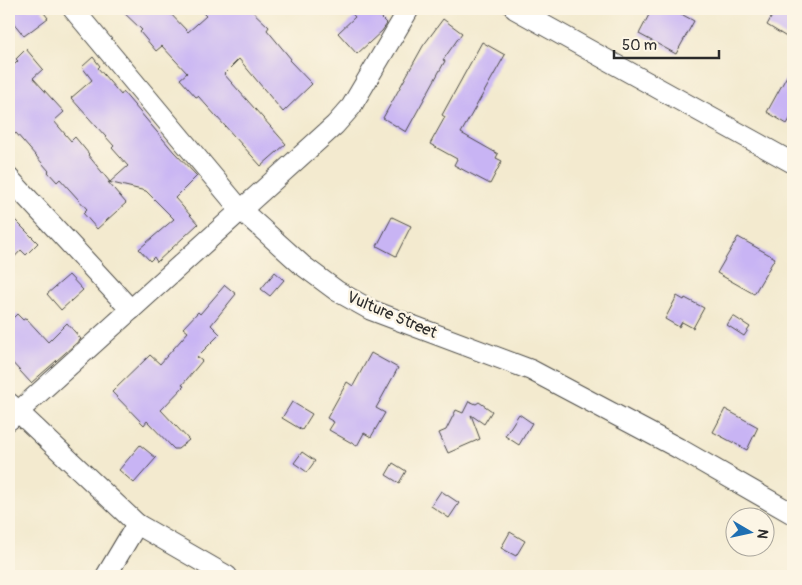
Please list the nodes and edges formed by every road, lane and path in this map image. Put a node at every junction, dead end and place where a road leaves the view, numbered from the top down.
1 (73, 9) edge
2 (409, 9) edge
3 (516, 9) edge
4 (793, 163) edge
5 (9, 178) edge
6 (240, 209) junction
7 (130, 310) junction
8 (12, 412) edge
9 (793, 514) edge
10 (137, 524) junction
11 (106, 576) edge
12 (227, 576) edge

1 - 6 street, Vulture Street
2 - 6 street
3 - 4 street
5 - 7 street
6 - 7 street
6 - 9 street, Vulture Street
7 - 8 street
8 - 10 street
10 - 11 street
10 - 12 street

